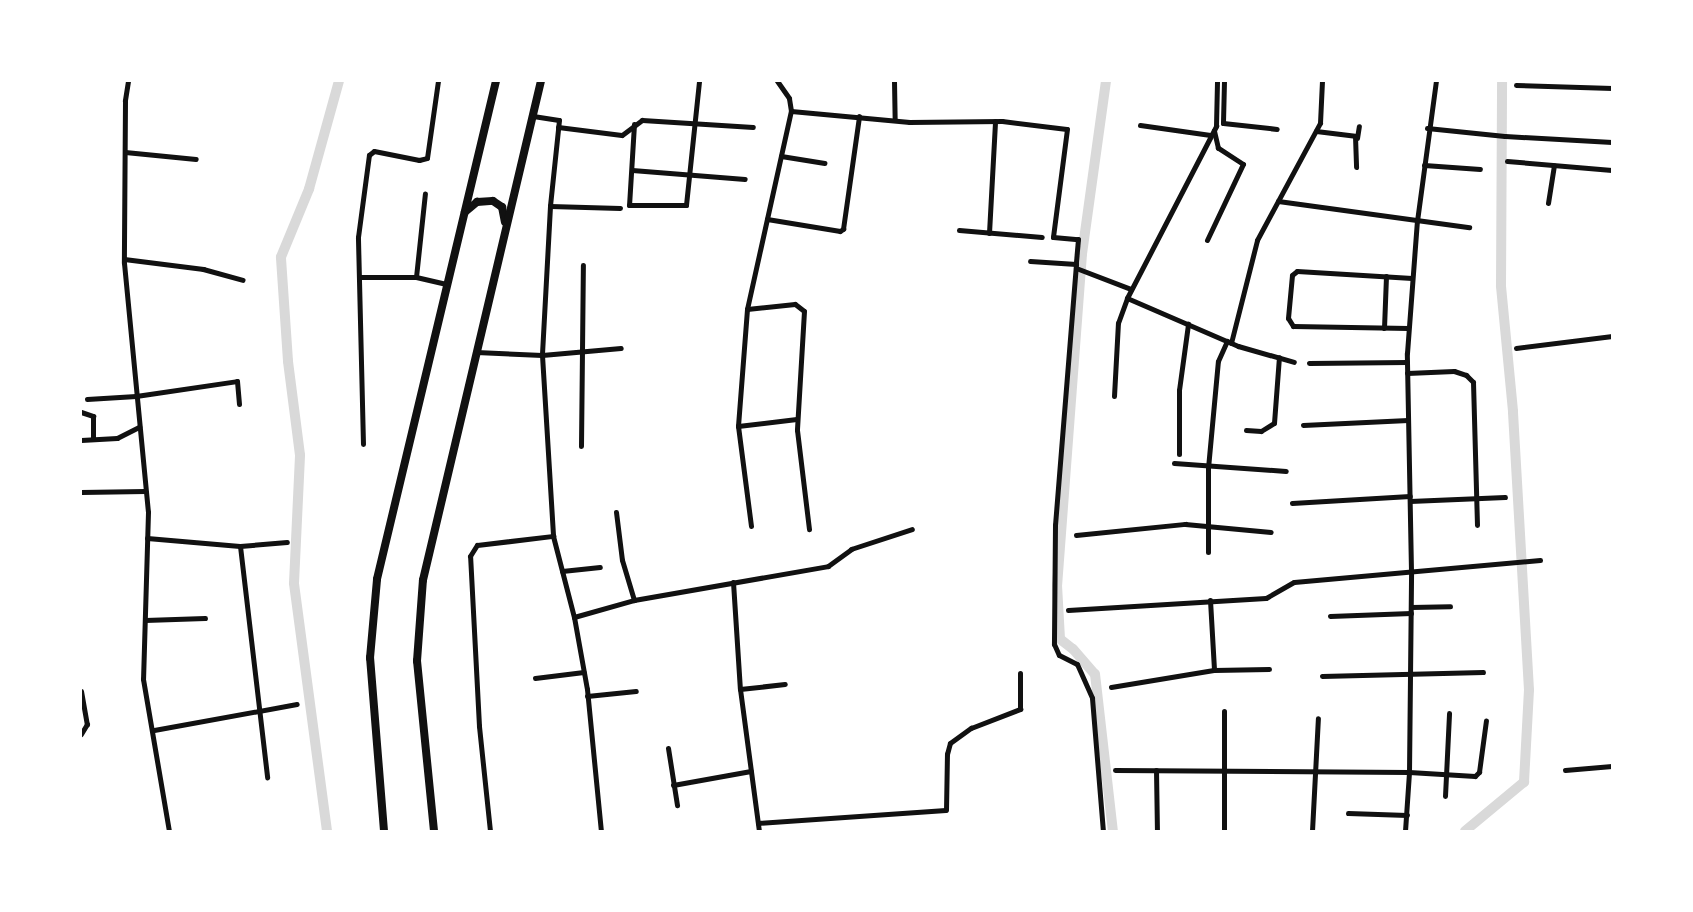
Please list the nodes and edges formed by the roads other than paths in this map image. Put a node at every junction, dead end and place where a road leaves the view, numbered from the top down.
1 (128, 81) edge
2 (438, 81) edge
3 (496, 81) edge
4 (541, 81) edge
5 (699, 81) edge
6 (777, 81) edge
7 (894, 81) edge
8 (1217, 81) edge
9 (1224, 81) edge
10 (1322, 81) edge
11 (1436, 81) edge
12 (1516, 85) dead end
13 (1612, 88) edge
14 (791, 110) junction
15 (533, 116) junction
16 (859, 116) junction
17 (895, 120) junction
18 (995, 121) junction
19 (634, 124) junction
20 (694, 124) junction
21 (1140, 125) dead end
22 (1359, 126) dead end
23 (558, 127) junction
24 (753, 127) dead end
25 (1427, 128) junction
26 (1277, 129) dead end
27 (1316, 131) junction
28 (1212, 133) junction
29 (1357, 138) junction
30 (1612, 142) edge
31 (125, 152) junction
32 (781, 156) junction
33 (196, 159) dead end
34 (1507, 161) dead end
35 (824, 163) dead end
36 (1424, 164) junction
37 (1554, 165) junction
38 (1356, 167) dead end
39 (1480, 169) dead end
40 (632, 170) junction
41 (1612, 170) edge
42 (691, 176) junction
43 (745, 179) dead end
44 (425, 193) dead end
45 (1278, 201) junction
46 (1548, 203) dead end
47 (550, 206) junction
48 (620, 208) dead end
49 (462, 218) junction
50 (767, 219) junction
51 (1417, 221) junction
52 (1469, 228) dead end
53 (960, 230) dead end
54 (505, 232) junction
55 (989, 233) junction
56 (1042, 236) dead end
57 (1207, 240) dead end
58 (124, 259) junction
59 (1030, 261) dead end
60 (583, 266) dead end
61 (1076, 267) junction
62 (360, 276) junction
63 (1386, 276) junction
64 (416, 277) junction
65 (1412, 278) junction
66 (243, 280) dead end
67 (446, 284) junction
68 (1131, 289) junction
69 (1127, 298) junction
70 (747, 309) junction
71 (1188, 324) junction
72 (1384, 328) junction
73 (1408, 328) junction
74 (1612, 336) edge
75 (1229, 342) junction
76 (621, 348) dead end
77 (1516, 348) dead end
78 (580, 351) junction
79 (476, 352) junction
80 (542, 356) junction
81 (1279, 357) junction
82 (1294, 362) dead end
83 (1407, 362) junction
84 (1309, 363) dead end
85 (1407, 373) junction
86 (136, 396) junction
87 (1114, 396) dead end
88 (87, 399) dead end
89 (239, 404) dead end
90 (81, 412) edge
91 (797, 419) junction
92 (1408, 420) junction
93 (1303, 425) dead end
94 (738, 426) junction
95 (139, 427) junction
96 (1246, 430) dead end
97 (81, 440) edge
98 (93, 440) junction
99 (363, 444) dead end
100 (582, 446) dead end
101 (1178, 454) dead end
102 (1174, 464) dead end
103 (1208, 466) junction
104 (1286, 471) dead end
105 (145, 491) junction
106 (81, 492) edge
107 (1505, 497) dead end
108 (1476, 498) junction
109 (1410, 499) junction
110 (1292, 503) dead end
111 (616, 512) dead end
112 (1208, 525) junction
113 (1478, 525) dead end
114 (751, 526) dead end
115 (912, 528) dead end
116 (809, 529) dead end
117 (1271, 532) dead end
118 (1076, 535) dead end
119 (553, 536) junction
120 (147, 538) junction
121 (287, 542) dead end
122 (240, 546) junction
123 (1208, 552) dead end
124 (1540, 560) dead end
125 (600, 567) dead end
126 (562, 571) junction
127 (1411, 572) junction
128 (732, 582) junction
129 (634, 600) junction
130 (1210, 600) junction
131 (1450, 606) dead end
132 (1068, 610) dead end
133 (1411, 610) junction
134 (1330, 616) dead end
135 (574, 617) junction
136 (205, 618) dead end
137 (145, 620) junction
138 (1269, 669) dead end
139 (1214, 670) junction
140 (584, 672) junction
141 (1483, 672) dead end
142 (1020, 673) dead end
143 (1411, 673) junction
144 (1322, 676) dead end
145 (535, 678) dead end
146 (786, 684) dead end
147 (1111, 687) dead end
148 (740, 689) junction
149 (81, 691) edge
150 (636, 691) dead end
151 (587, 696) junction
152 (297, 704) dead end
153 (259, 711) junction
154 (1224, 711) dead end
155 (1449, 713) dead end
156 (1318, 718) dead end
157 (1486, 720) dead end
158 (154, 730) junction
159 (81, 734) edge
160 (668, 748) dead end
161 (1612, 766) edge
162 (1116, 770) dead end
163 (1156, 770) junction
164 (1565, 770) dead end
165 (751, 771) junction
166 (1223, 771) junction
167 (1314, 772) junction
168 (1410, 772) junction
169 (1445, 774) junction
170 (267, 777) dead end
171 (673, 785) junction
172 (1445, 796) dead end
173 (677, 805) dead end
174 (1348, 813) dead end
175 (1407, 815) junction
176 (758, 822) junction
177 (168, 831) edge
178 (384, 831) edge
179 (434, 831) edge
180 (490, 831) edge
181 (601, 831) edge
182 (759, 831) edge
183 (1103, 831) edge
184 (1157, 831) edge
185 (1224, 831) edge
186 (1312, 831) edge
187 (1406, 831) edge

1 - 31 street
2 - 62 street
3 - 49 main road
4 - 15 main road
5 - 20 street
6 - 14 street
7 - 17 street
8 - 28 street
9 - 26 street
10 - 27 street
11 - 25 street
12 - 13 street
14 - 16 street
14 - 32 street
15 - 23 street
15 - 54 main road
16 - 17 street
16 - 50 street
17 - 18 street
18 - 55 street
18 - 61 street
19 - 20 street
19 - 23 street
19 - 40 street
20 - 24 street
20 - 42 street
21 - 28 street
22 - 29 street
23 - 47 street
25 - 30 street
25 - 36 street
27 - 29 street
27 - 45 street
28 - 57 street
28 - 68 street
29 - 38 street
31 - 33 street
31 - 58 street
32 - 35 street
32 - 50 street
34 - 37 street
36 - 39 street
36 - 51 street
37 - 41 street
37 - 46 street
40 - 42 street
40 - 42 street
42 - 43 street
44 - 64 street
45 - 51 street
45 - 75 street
47 - 48 street
47 - 80 street
49 - 54 main road
49 - 67 main road
50 - 70 street
51 - 52 street
51 - 65 street
53 - 55 street
54 - 79 main road
55 - 56 street
58 - 66 street
58 - 86 street
59 - 61 street
60 - 78 street
61 - 68 street
61 - 183 street
62 - 64 street
62 - 99 street
63 - 65 street
63 - 72 street
63 - 72 street
64 - 67 street
65 - 73 street
67 - 178 main road
68 - 69 street
69 - 71 street
69 - 87 street
70 - 91 street
70 - 94 street
71 - 75 street
71 - 101 street
72 - 73 street
73 - 83 street
74 - 77 street
75 - 81 street
75 - 103 street
76 - 78 street
78 - 80 street
78 - 100 street
79 - 80 street
79 - 179 main road
80 - 119 street
81 - 82 street
81 - 96 street
83 - 84 street
83 - 85 street
85 - 92 street
85 - 108 street
86 - 88 street
86 - 89 street
86 - 95 street
90 - 98 street
91 - 94 street
91 - 116 street
92 - 93 street
92 - 109 street
94 - 114 street
95 - 98 street
95 - 105 street
97 - 98 street
102 - 103 street
103 - 104 street
103 - 112 street
105 - 106 street
105 - 120 street
107 - 108 street
108 - 109 street
108 - 113 street
109 - 110 street
109 - 127 street
111 - 129 street
112 - 117 street
112 - 118 street
112 - 123 street
115 - 128 street
119 - 126 street
119 - 180 street
120 - 122 street
120 - 137 street
121 - 122 street
122 - 153 street
124 - 127 street
125 - 126 street
126 - 135 street
127 - 130 street
127 - 133 street
128 - 129 street
128 - 148 street
129 - 135 street
130 - 132 street
130 - 139 street
131 - 133 street
133 - 134 street
133 - 143 street
135 - 140 street
136 - 137 street
137 - 158 street
138 - 139 street
139 - 147 street
140 - 145 street
140 - 151 street
141 - 143 street
142 - 176 street
143 - 144 street
143 - 168 street
146 - 148 street
148 - 165 street
149 - 159 street
150 - 151 street
151 - 181 street
152 - 153 street
153 - 158 street
153 - 170 street
154 - 166 street
155 - 169 street
156 - 167 street
157 - 169 street
158 - 177 street
160 - 171 street
161 - 164 street
162 - 163 street
163 - 166 street
163 - 184 street
165 - 171 street
165 - 176 street
166 - 167 street
166 - 185 street
167 - 168 street
167 - 186 street
168 - 169 street
168 - 175 street
169 - 172 street
171 - 173 street
174 - 175 street
175 - 187 street
176 - 182 street

